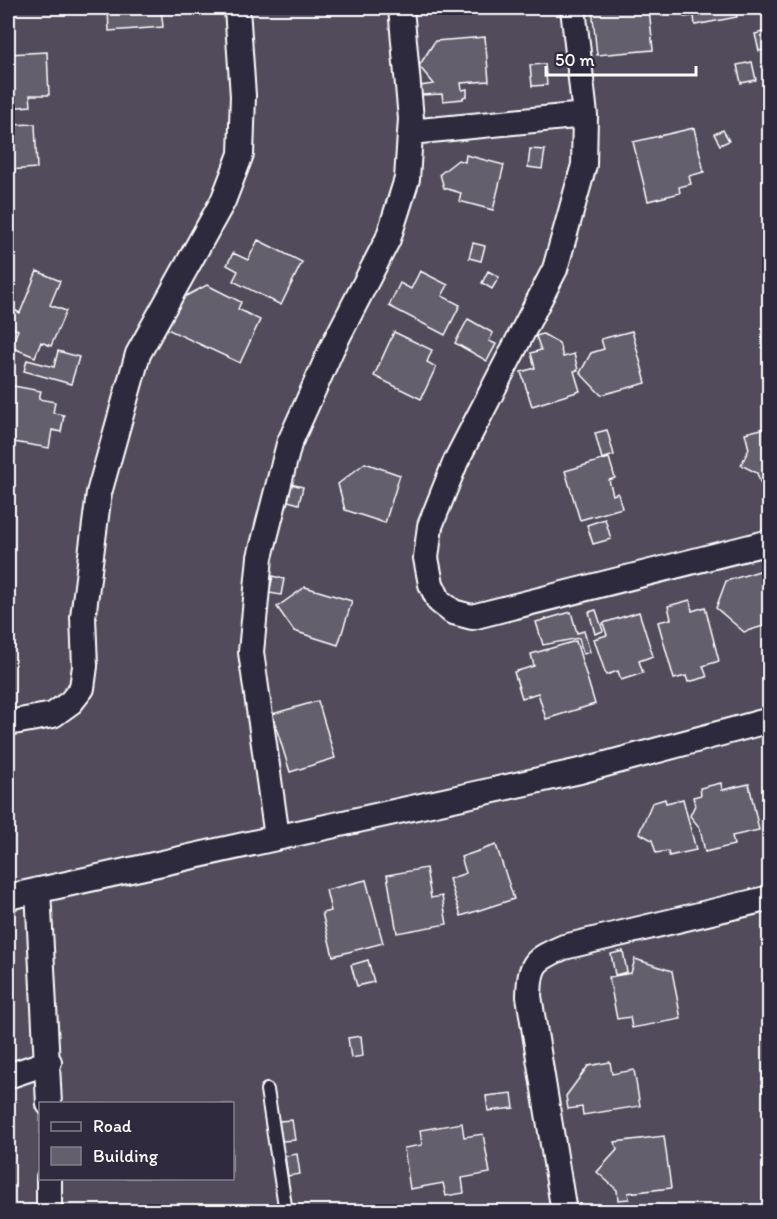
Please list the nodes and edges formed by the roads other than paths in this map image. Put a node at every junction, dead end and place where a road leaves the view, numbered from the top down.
1 (237, 8) edge
2 (401, 8) edge
3 (573, 8) edge
4 (585, 115) junction
5 (410, 132) junction
6 (770, 542) edge
7 (770, 720) edge
8 (8, 723) edge
9 (277, 837) junction
10 (38, 890) junction
11 (8, 897) edge
12 (770, 898) edge
13 (49, 1062) junction
14 (8, 1076) edge
15 (267, 1090) dead end
16 (49, 1102) edge
17 (49, 1180) edge
18 (49, 1212) edge
19 (286, 1212) edge
20 (564, 1212) edge

1 - 8 street
2 - 5 street
3 - 4 street
4 - 5 street
4 - 6 street
5 - 9 street
7 - 9 street
9 - 10 street
10 - 11 street
10 - 13 street
12 - 20 street
13 - 14 street
13 - 16 street
15 - 19 lane
17 - 18 street

